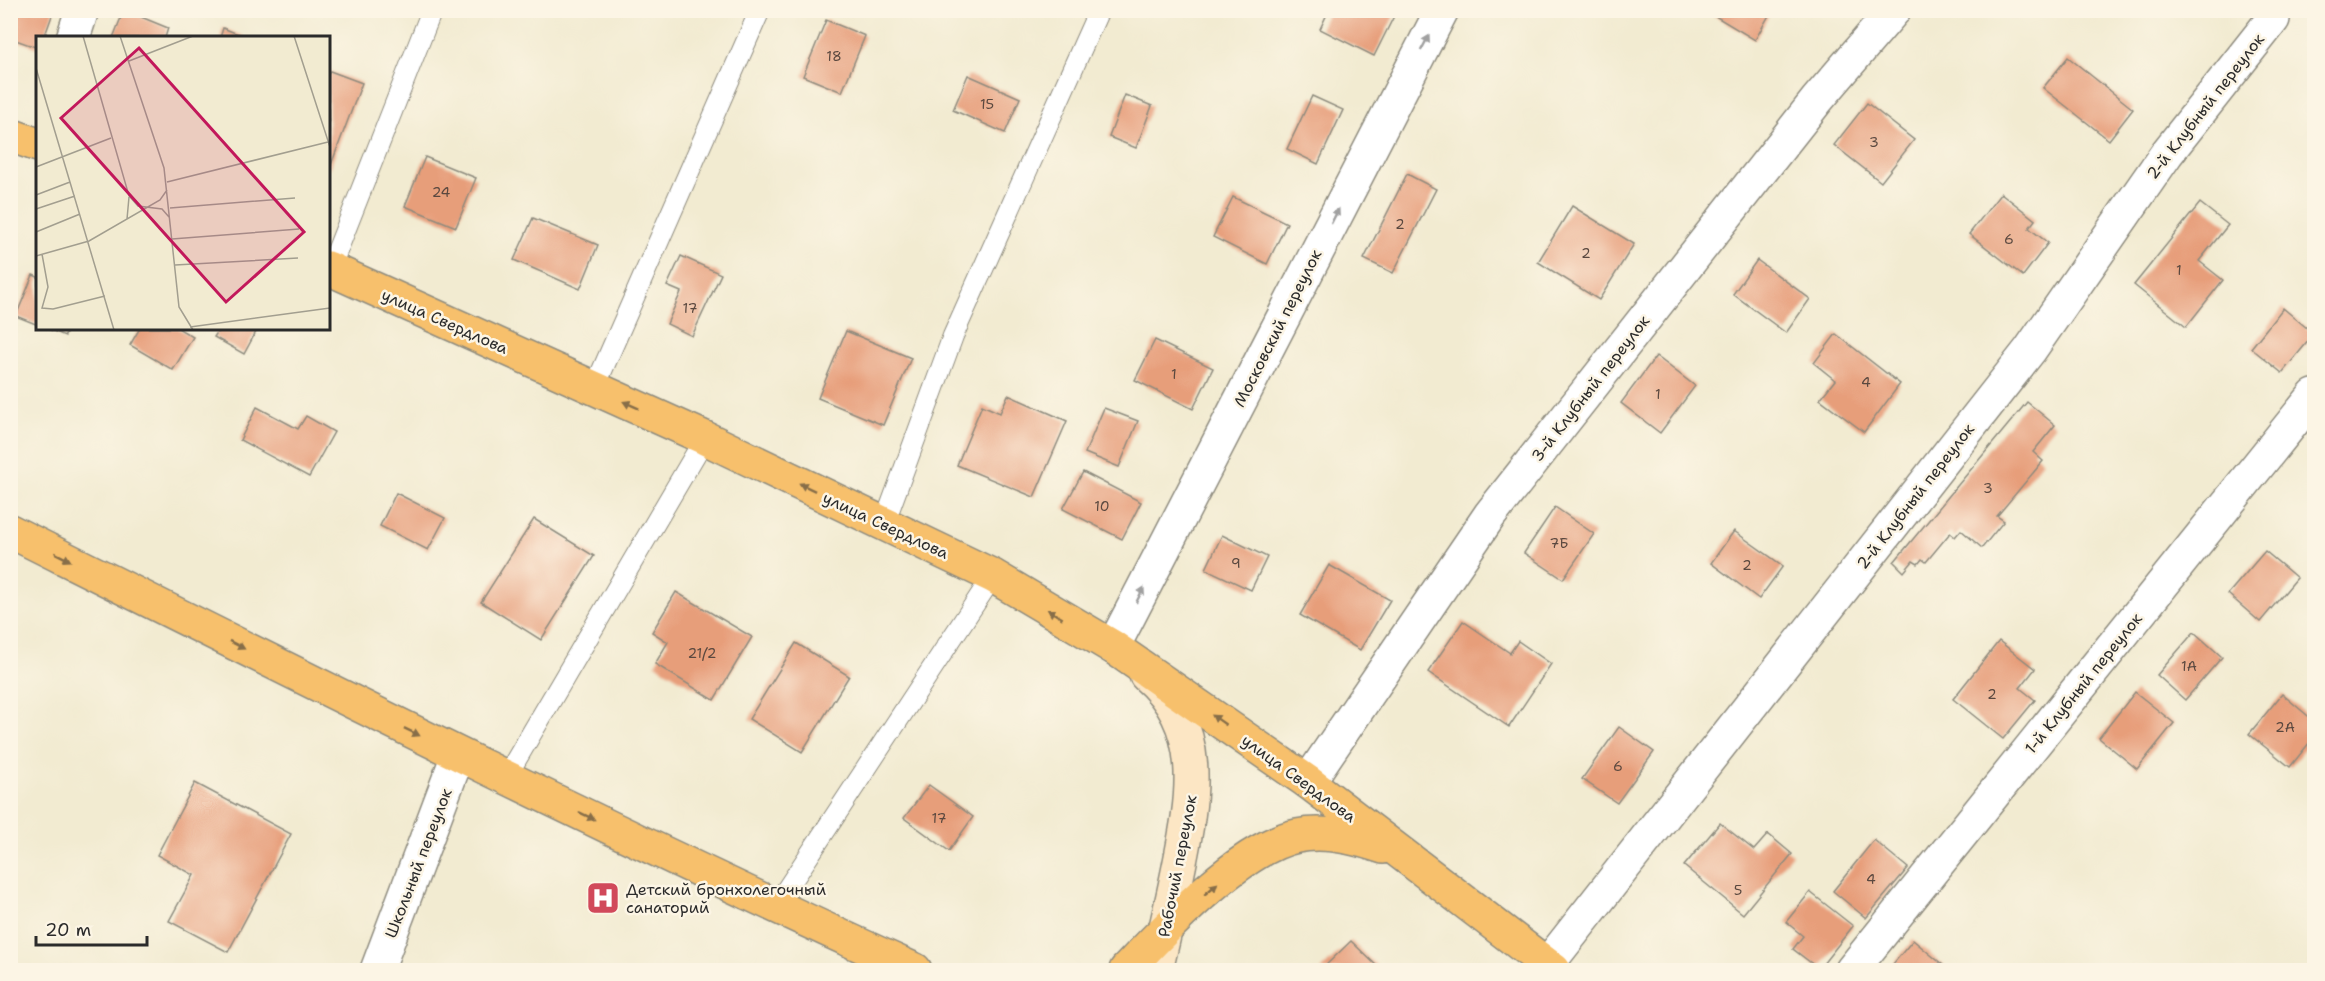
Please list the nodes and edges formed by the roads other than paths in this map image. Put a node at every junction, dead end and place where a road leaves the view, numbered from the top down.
1 (82, 10) edge
2 (432, 10) edge
3 (760, 10) edge
4 (1099, 10) edge
5 (1443, 10) edge
6 (1894, 10) edge
7 (2273, 19) dead end
8 (74, 36) edge
9 (330, 266) edge
10 (330, 269) edge
11 (594, 389) junction
12 (2314, 396) edge
13 (705, 438) junction
14 (884, 524) junction
15 (10, 531) edge
16 (993, 576) junction
17 (1113, 647) junction
18 (458, 755) junction
19 (506, 777) junction
20 (1308, 782) junction
21 (1402, 854) junction
22 (775, 907) junction
23 (1167, 926) junction
24 (1551, 968) edge
25 (377, 970) edge
26 (915, 970) edge
27 (1126, 970) edge
28 (1156, 970) edge
29 (1852, 970) edge

1 - 8 street
2 - 9 lane
3 - 11 lane
4 - 14 lane
17 -> 5 street, Московский переулок
6 - 20 street, 3-й Клубный переулок
7 - 24 street, 2-й Клубный переулок
10 - 11 main road, улица Свердлова
13 -> 11 main road, улица Свердлова
12 - 29 street, 1-й Клубный переулок
14 -> 13 main road, улица Свердлова
13 - 19 lane
14 - 16 main road, улица Свердлова
15 -> 18 main road
17 -> 16 main road, улица Свердлова
16 - 22 lane
20 -> 17 main road, улица Свердлова
17 - 23 main road, Рабочий переулок
18 - 19 main road
18 - 25 street, Школьный переулок
19 -> 22 main road
20 - 21 main road, улица Свердлова
23 -> 21 main road, улица Свердлова
21 - 24 main road, улица Свердлова
22 - 26 main road
23 - 27 main road, улица Свердлова
23 - 28 main road, Рабочий переулок

